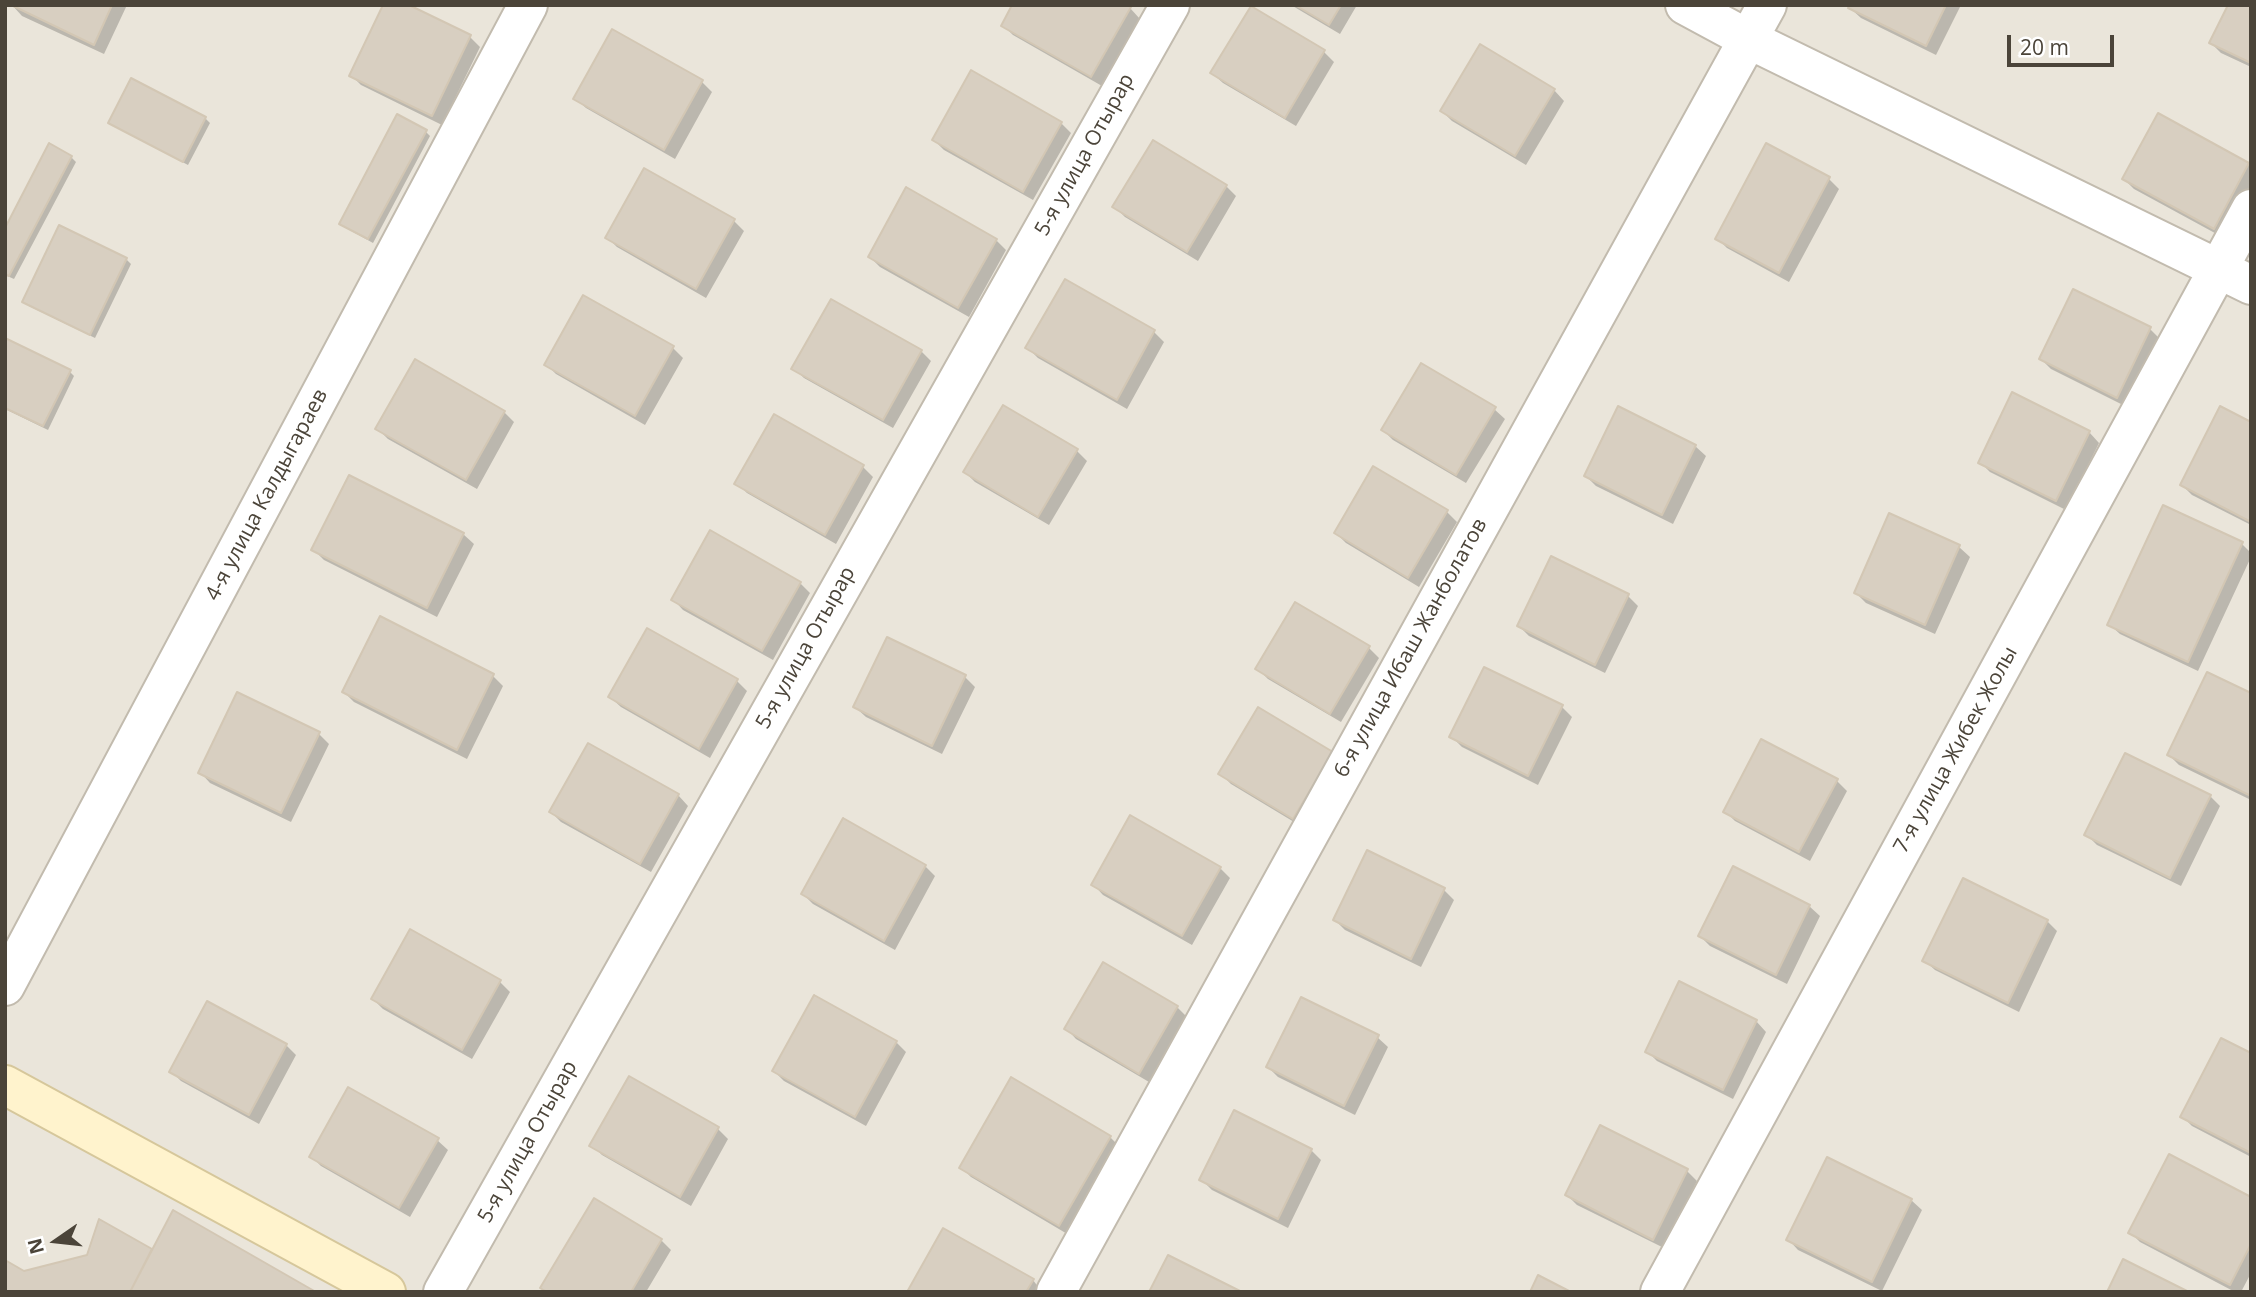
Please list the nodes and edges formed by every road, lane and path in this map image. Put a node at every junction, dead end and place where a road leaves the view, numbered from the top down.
1 (528, 5) edge
2 (1170, 5) edge
3 (1685, 5) edge
4 (1767, 5) edge
5 (1748, 39) junction
6 (2251, 209) edge
7 (2235, 276) edge
8 (5, 986) edge
9 (5, 1085) edge
10 (386, 1292) edge
11 (443, 1292) edge
12 (1056, 1292) edge
13 (1660, 1292) edge

1 - 8 street, 4-я улица Калдыгараев
2 - 11 street, 5-я улица Отырар
3 - 5 street
4 - 5 street, 6-я улица Ибаш Жанболатов
5 - 7 street
5 - 12 street, 6-я улица Ибаш Жанболатов
6 - 7 street, 7-я улица Жибек Жолы
7 - 13 street, 7-я улица Жибек Жолы
9 - 10 street

